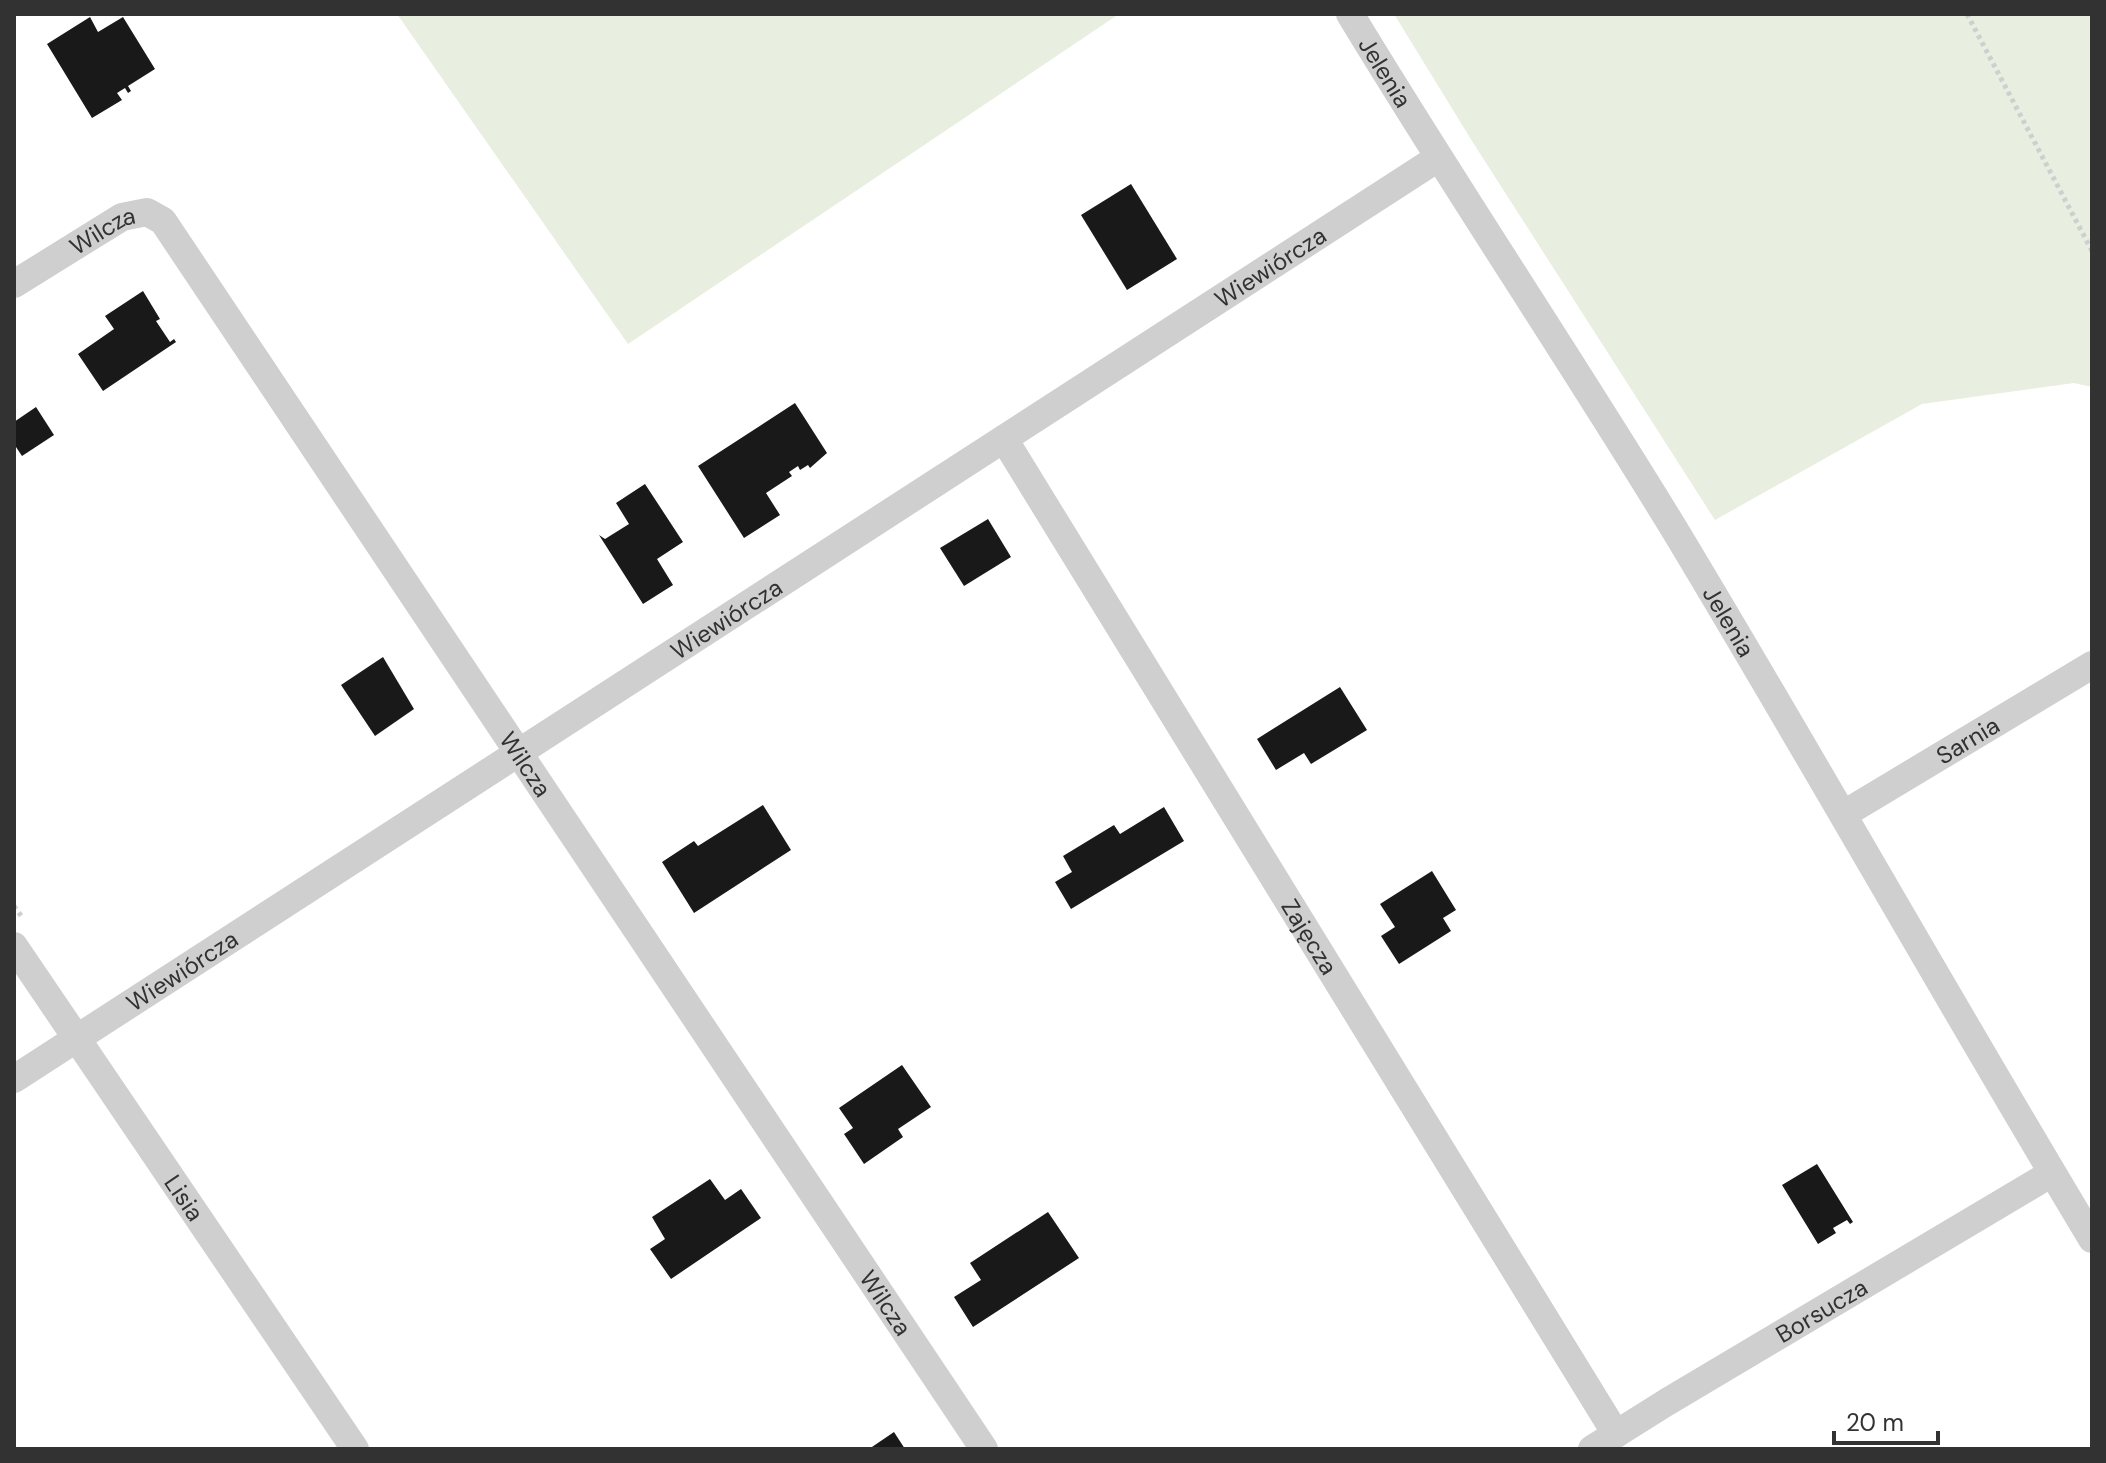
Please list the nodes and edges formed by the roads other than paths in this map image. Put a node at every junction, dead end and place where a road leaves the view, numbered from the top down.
1 (1350, 14) edge
2 (1438, 158) junction
3 (14, 284) edge
4 (1004, 439) junction
5 (2092, 665) edge
6 (517, 752) junction
7 (1844, 814) junction
8 (14, 946) edge
9 (76, 1038) junction
10 (14, 1079) edge
11 (2052, 1173) junction
12 (2092, 1239) edge
13 (1604, 1442) edge
14 (355, 1449) edge
15 (984, 1449) edge

1 - 2 street, Jelenia
2 - 4 street, Wiewiórcza
2 - 7 street, Jelenia
3 - 6 street, Wilcza
4 - 6 street, Wiewiórcza
4 - 13 street, Zajęcza
5 - 7 street, Sarnia
6 - 9 street, Wiewiórcza
6 - 15 street, Wilcza
7 - 11 street, Jelenia
8 - 9 street, Lisia
9 - 10 street, Wiewiórcza
9 - 14 street, Lisia
11 - 12 street, Jelenia
11 - 13 street, Borsucza

